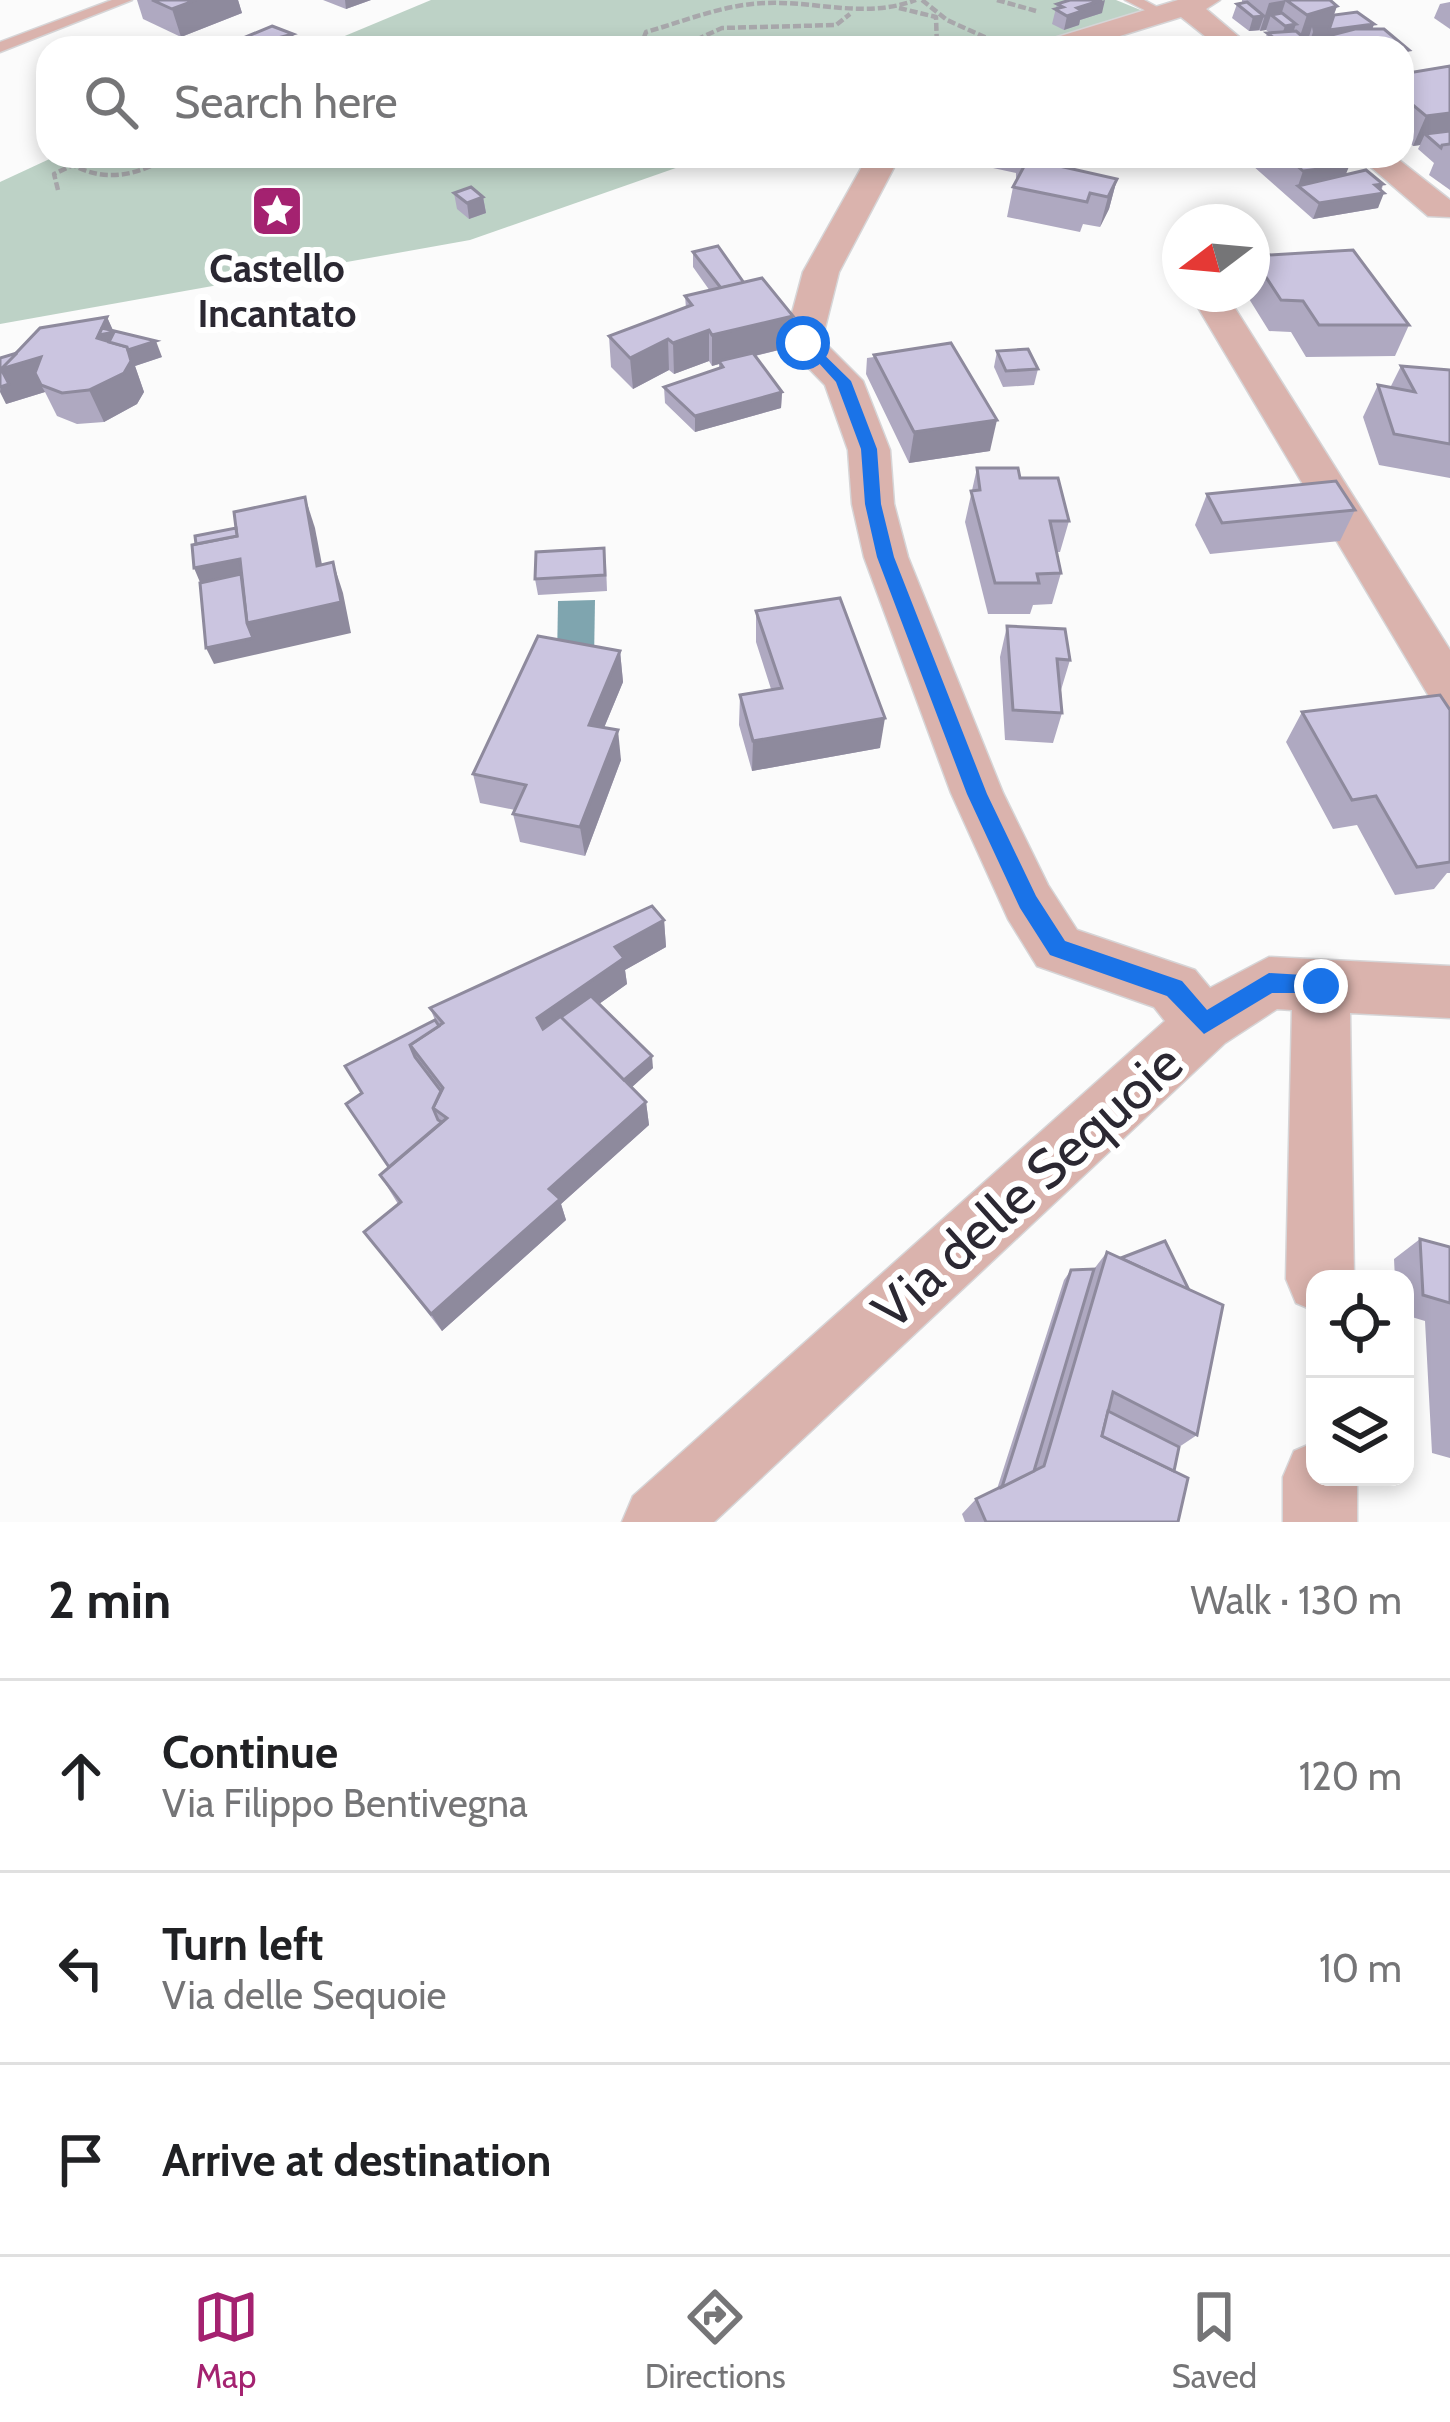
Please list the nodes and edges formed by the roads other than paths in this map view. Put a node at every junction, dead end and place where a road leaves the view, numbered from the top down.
1 (125, 0) edge
2 (1132, 0) edge
3 (1185, 7) edge
4 (1090, 36) edge
5 (1222, 36) edge
6 (0, 47) edge
7 (877, 168) edge
8 (1389, 168) edge
9 (1440, 208) dead end
10 (1219, 312) edge
11 (1450, 690) edge
12 (1321, 986) junction
13 (1450, 992) edge
14 (1204, 1024) junction
15 (1320, 1270) edge
16 (1320, 1486) edge
17 (659, 1522) edge
18 (1320, 1522) edge

1 - 6 lane
2 - 3 lane
3 - 4 street
3 - 5 street
7 - 14 street
8 - 9 street
10 - 11 street
12 - 13 street, Via delle Sequoie
12 - 14 street, Via delle Sequoie
12 - 15 street
14 - 17 street, Via delle Sequoie
16 - 18 street

